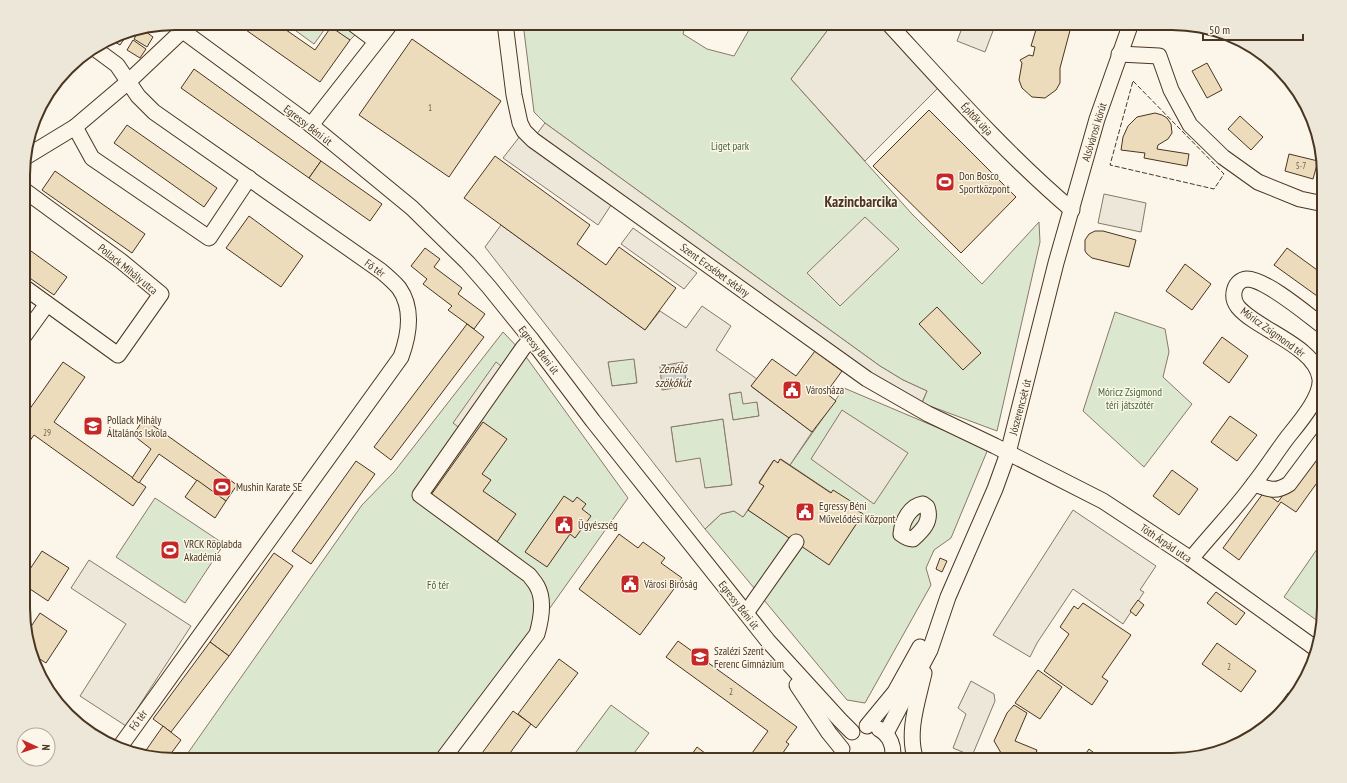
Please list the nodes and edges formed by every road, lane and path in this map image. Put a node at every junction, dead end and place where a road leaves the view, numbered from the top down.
1 (174, 30) edge
2 (181, 30) edge
3 (361, 30) edge
4 (385, 30) edge
5 (506, 30) edge
6 (894, 30) edge
7 (1128, 30) edge
8 (376, 41) junction
9 (98, 51) edge
10 (1119, 54) junction
11 (128, 82) junction
12 (311, 125) junction
13 (75, 128) junction
14 (31, 154) edge
15 (249, 178) junction
16 (30, 194) edge
17 (1317, 203) edge
18 (1072, 210) junction
19 (30, 291) edge
20 (47, 304) junction
21 (1317, 322) edge
22 (30, 328) edge
23 (532, 339) junction
24 (1317, 368) edge
25 (1317, 394) edge
26 (1317, 446) edge
27 (1008, 453) junction
28 (1254, 484) junction
29 (796, 542) dead end
30 (1190, 559) junction
31 (948, 597) junction
32 (746, 614) junction
33 (768, 641) junction
34 (1312, 646) edge
35 (930, 650) junction
36 (867, 726) junction
37 (852, 732) junction
38 (886, 733) junction
39 (122, 743) edge
40 (447, 753) edge
41 (842, 753) edge
42 (843, 753) edge
43 (893, 753) edge
44 (914, 753) edge

1 - 11 street
2 - 12 street, Egressy Béni út
3 - 8 street
4 - 8 street
5 - 27 street, Szent Erzsébet sétány
6 - 18 street, Építők útja
7 - 10 street, Alsóvárosi körút
8 - 12 street
9 - 11 street
10 - 17 street
10 - 18 street, Alsóvárosi körút
11 - 13 street
11 - 15 street
12 - 23 street, Egressy Béni út
13 - 14 street
13 - 15 street
15 - 39 street, Fő tér
16 - 20 street, Pollack Mihály utca
18 - 27 street, Jószerencsét út
19 - 20 street, Pollack Mihály utca
20 - 22 street
21 - 24 street, Móricz Zsigmond tér
23 - 32 street, Egressy Béni út
23 - 40 street
25 - 28 street, Móricz Zsigmond tér
26 - 28 street
27 - 30 street, Tóth Árpád utca
27 - 31 street, Jószerencsét út
28 - 30 street, Móricz Zsigmond tér
29 - 32 street
30 - 34 street, Tóth Árpád utca
31 - 35 street, Jószerencsét út
31 - 36 street, Jószerencsét út
32 - 33 street, Egressy Béni út
33 - 37 street, Egressy Béni út
33 - 41 street
35 - 38 street, Jószerencsét út
35 - 44 street
36 - 37 street
36 - 38 street
37 - 42 street
38 - 43 street

